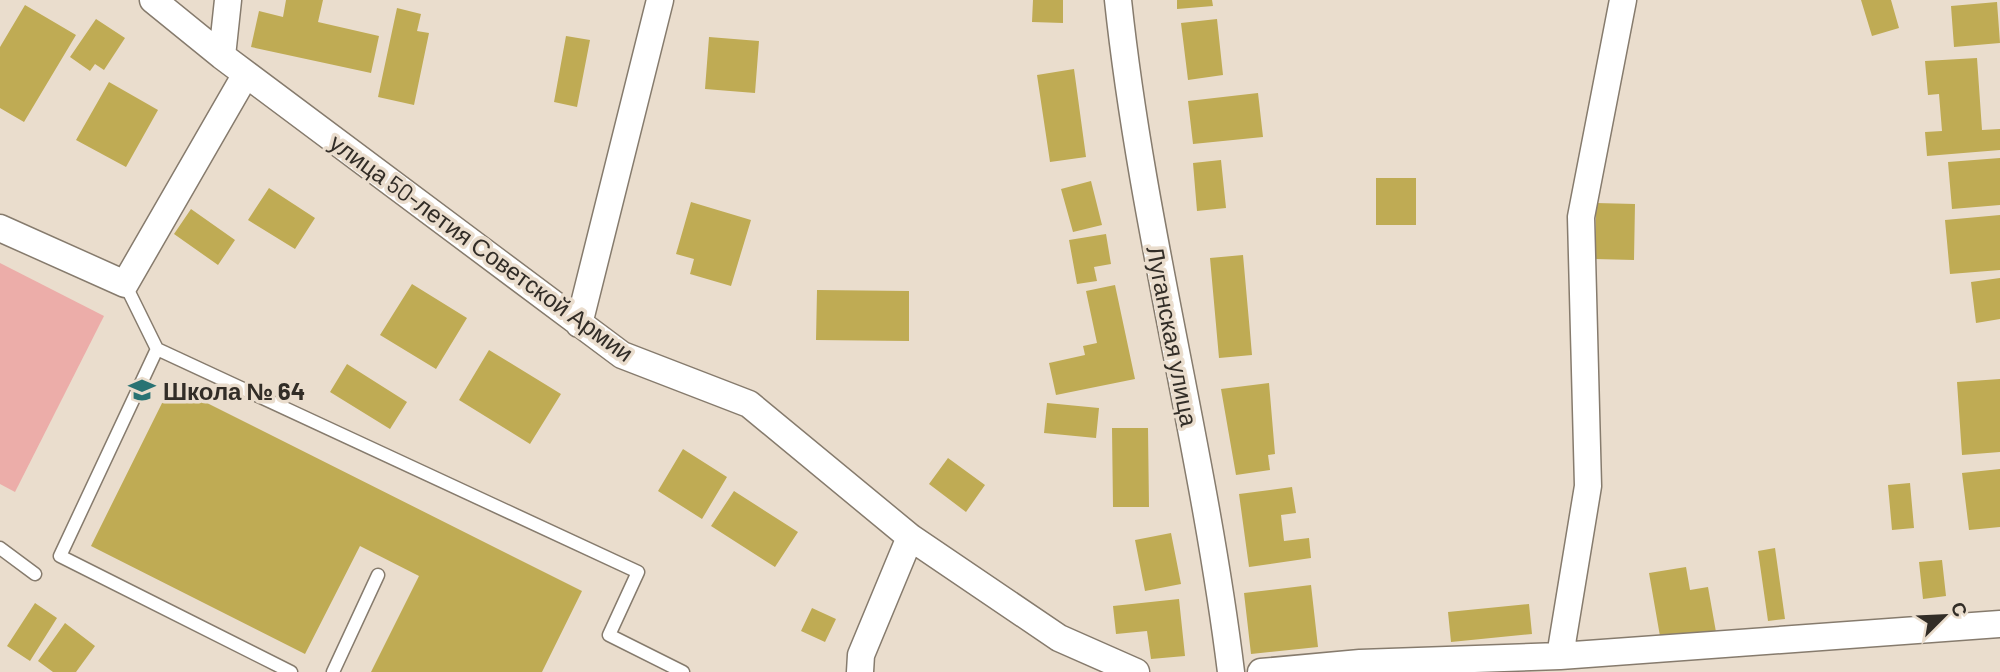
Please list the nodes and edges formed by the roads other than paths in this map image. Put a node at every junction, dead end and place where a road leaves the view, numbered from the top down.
1 (153, 0) edge
2 (228, 0) edge
3 (660, 0) edge
4 (1118, 0) edge
5 (1623, 0) edge
6 (222, 56) junction
7 (246, 74) junction
8 (0, 228) edge
9 (125, 284) junction
10 (579, 324) junction
11 (157, 349) junction
12 (910, 537) junction
13 (0, 548) edge
14 (35, 574) dead end
15 (379, 575) dead end
16 (2000, 624) edge
17 (1560, 656) junction
18 (290, 672) edge
19 (332, 672) edge
20 (683, 672) edge
21 (860, 672) edge
22 (1136, 672) edge
23 (1231, 672) edge
24 (1261, 672) edge

1 - 6 street, улица 50-летия Советской Армии
2 - 6 street
3 - 10 street
4 - 23 street, Луганская улица
5 - 17 street
6 - 7 street, улица 50-летия Советской Армии
7 - 9 street
7 - 10 street, улица 50-летия Советской Армии
8 - 9 street
9 - 11 lane
10 - 12 street, улица 50-летия Советской Армии
11 - 18 lane
11 - 20 lane
12 - 21 street
12 - 22 street, улица 50-летия Советской Армии
13 - 14 lane
15 - 19 lane
16 - 17 street
17 - 24 street

